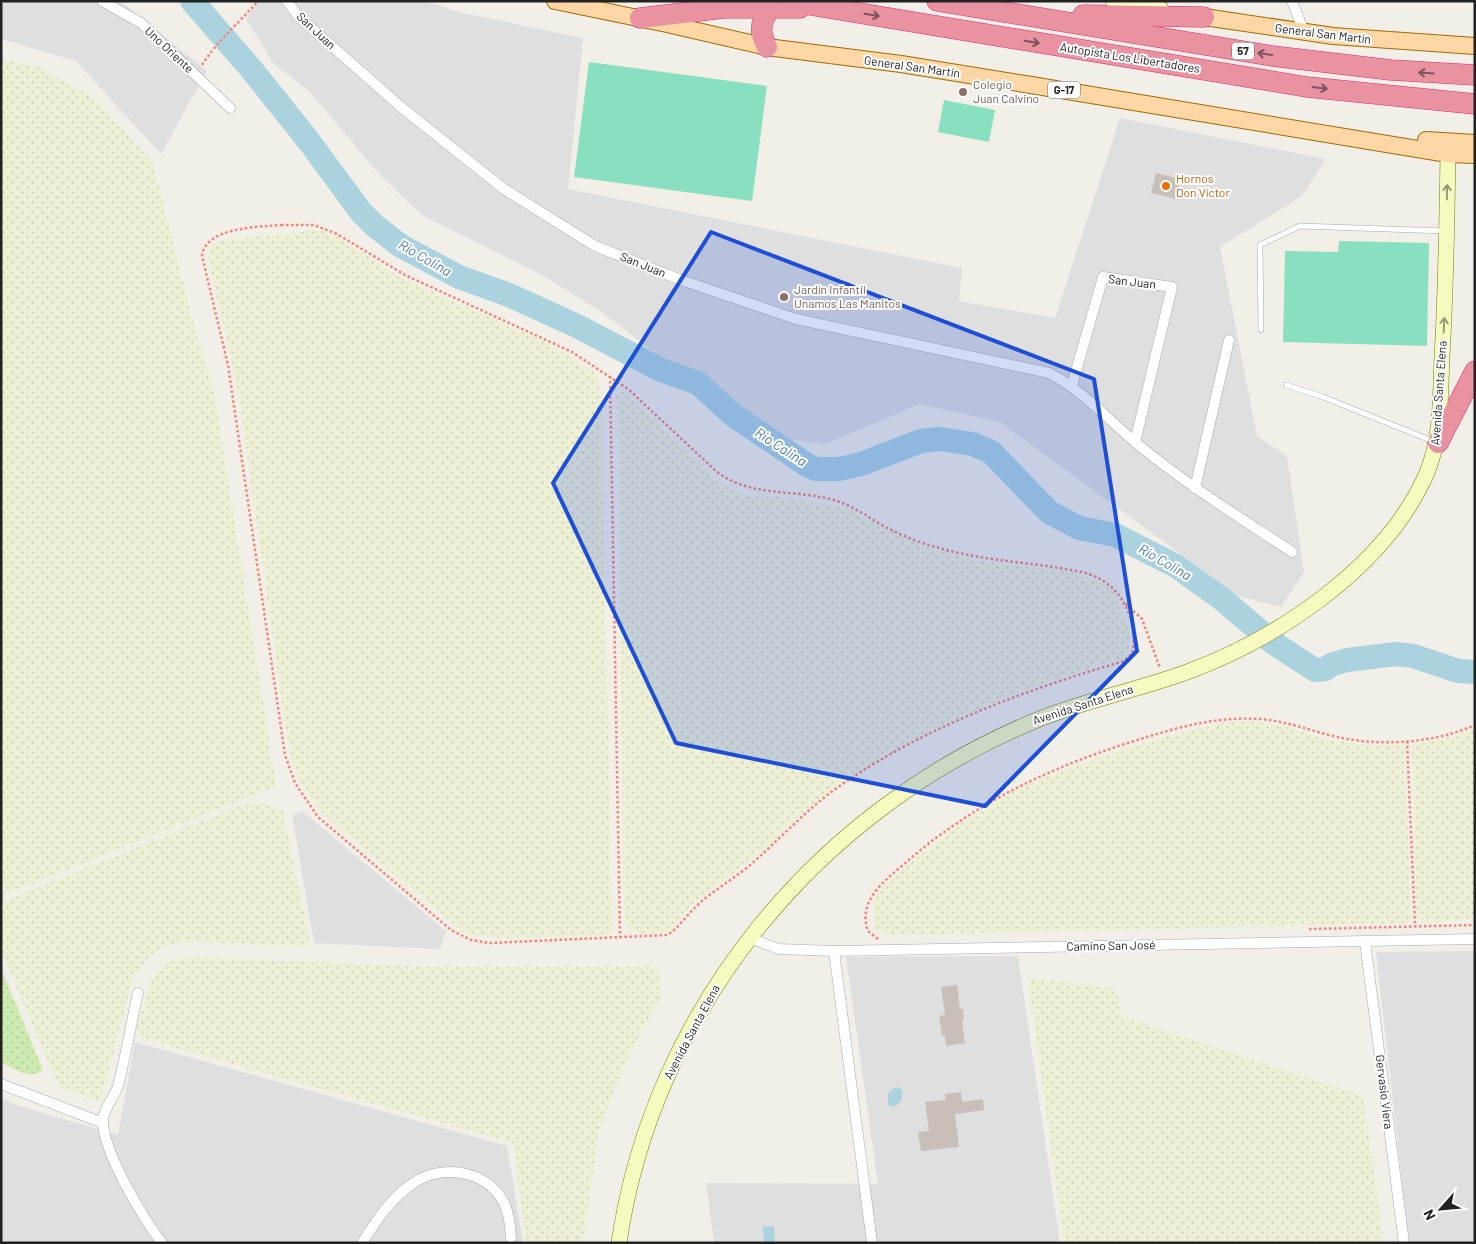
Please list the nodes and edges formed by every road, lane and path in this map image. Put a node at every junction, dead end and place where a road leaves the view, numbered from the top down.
1 (102, 1) edge
2 (258, 1) edge
3 (287, 1) edge
4 (555, 1) edge
5 (937, 1) edge
6 (1113, 1) edge
7 (1292, 1) edge
8 (779, 5) edge
9 (1014, 14) junction
10 (1204, 16) junction
11 (640, 18) junction
12 (1304, 32) junction
13 (1475, 46) edge
14 (767, 47) junction
15 (195, 75) junction
16 (1475, 76) edge
17 (1475, 104) edge
18 (230, 108) dead end
19 (1361, 138) junction
20 (1432, 141) junction
21 (1475, 143) edge
22 (1448, 154) junction
23 (1475, 155) edge
24 (1446, 230) junction
25 (1261, 330) dead end
26 (1229, 340) dead end
27 (1475, 371) edge
28 (610, 376) junction
29 (1072, 385) junction
30 (1286, 385) dead end
31 (1135, 442) junction
32 (1438, 443) junction
33 (1195, 488) junction
34 (1292, 552) dead end
35 (1125, 604) junction
36 (1160, 668) dead end
37 (1475, 725) edge
38 (1407, 741) junction
39 (1415, 925) junction
40 (1475, 925) edge
41 (1301, 930) dead end
42 (620, 937) junction
43 (749, 938) junction
44 (882, 939) dead end
45 (1475, 939) edge
46 (1365, 942) junction
47 (834, 951) junction
48 (138, 993) dead end
49 (1, 1084) edge
50 (103, 1123) junction
51 (511, 1238) dead end
52 (162, 1243) edge
53 (362, 1243) edge
54 (619, 1243) edge
55 (872, 1243) edge
56 (1404, 1243) edge

1 - 15 street, Uno Oriente
2 - 15 path
3 - 29 street, San Juan
4 - 11 main road, General San Martín / G-17
5 - 9 highway, Autopista Los Libertadores / 57
6 - 10 street, General San Martín
7 - 12 street
8 - 11 highway, Autopista Los Libertadores
8 - 14 highway
8 -> 17 highway, Autopista Los Libertadores / 57
9 - 10 highway
16 -> 9 highway, Autopista Los Libertadores / 57
10 - 12 main road, General San Martín
11 - 14 main road, General San Martín / G-17
12 - 13 main road, General San Martín
14 - 19 main road, General San Martín / G-17
15 - 18 street, Uno Oriente
19 - 20 main road, General San Martín / G-17
19 - 22 main road, General San Martín / G-17
20 - 21 main road, General San Martín / G-17
20 - 22 main road
22 - 23 main road, General San Martín / G-17
24 -> 22 street, Avenida Santa Elena
24 - 25 lane
32 -> 24 street, Avenida Santa Elena
26 - 33 street
27 - 32 highway
28 - 35 path
28 - 42 path
28 - 42 path
29 - 31 street, San Juan
29 - 31 street, San Juan
30 - 32 lane
31 - 33 street, San Juan
32 - 43 street, Avenida Santa Elena
33 - 34 street, San Juan
35 - 36 path
35 - 42 path
37 - 38 path
38 - 39 path
38 - 44 path
39 - 40 path
39 - 41 path
43 - 47 street, Camino San José
43 - 54 street, Avenida Santa Elena
45 - 46 street, Camino San José
46 - 47 street, Camino San José
46 - 56 street, Gervasio Viera
47 - 55 street
48 - 50 street
49 - 50 street
50 - 52 street
51 - 53 street

